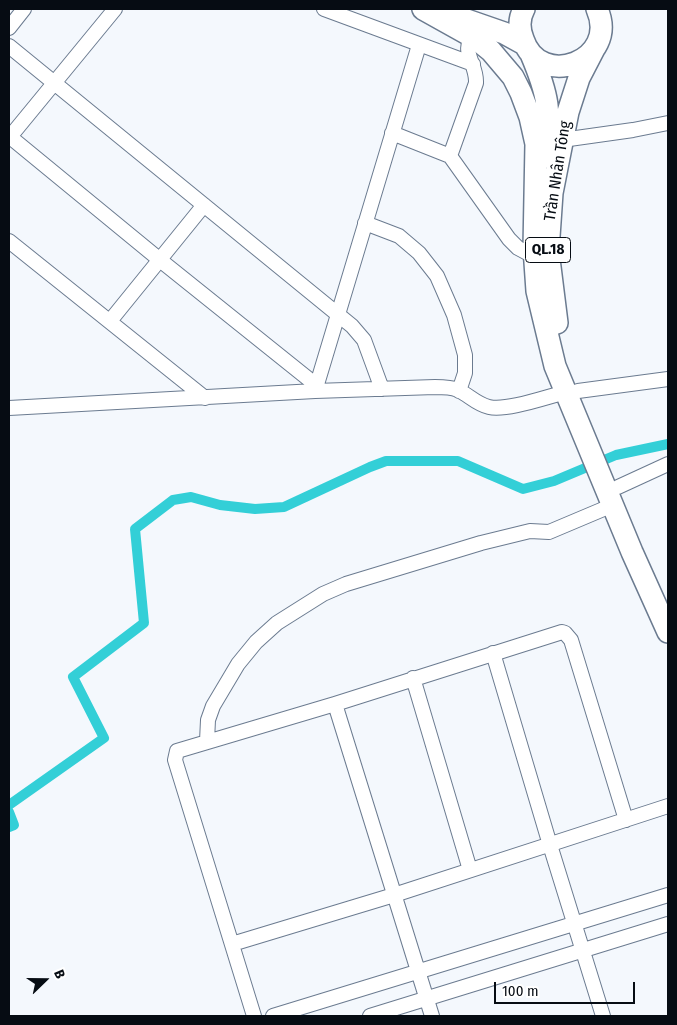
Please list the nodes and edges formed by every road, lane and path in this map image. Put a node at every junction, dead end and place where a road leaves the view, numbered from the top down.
1 (24, 9) edge
2 (115, 9) edge
3 (324, 9) edge
4 (423, 9) edge
5 (434, 9) edge
6 (524, 9) edge
7 (601, 15) edge
8 (9, 28) edge
9 (471, 36) junction
10 (418, 45) junction
11 (9, 46) edge
12 (528, 49) junction
13 (594, 49) junction
14 (473, 64) junction
15 (54, 83) junction
16 (668, 123) edge
17 (392, 133) junction
18 (9, 137) edge
19 (562, 140) junction
20 (450, 156) junction
21 (204, 205) junction
22 (535, 212) junction
23 (365, 223) junction
24 (9, 241) edge
25 (535, 256) junction
26 (160, 260) junction
27 (338, 315) junction
28 (110, 321) junction
29 (668, 379) edge
30 (316, 388) junction
31 (382, 390) junction
32 (459, 391) junction
33 (572, 391) junction
34 (205, 398) junction
35 (9, 408) edge
36 (668, 464) edge
37 (605, 473) junction
38 (668, 599) edge
39 (668, 632) edge
40 (493, 653) junction
41 (413, 678) junction
42 (335, 704) junction
43 (207, 741) junction
44 (668, 806) edge
45 (626, 820) junction
46 (550, 845) junction
47 (470, 870) junction
48 (394, 895) junction
49 (668, 895) edge
50 (574, 923) junction
51 (667, 927) edge
52 (232, 944) junction
53 (583, 950) junction
54 (418, 970) junction
55 (427, 999) junction
56 (254, 1016) edge
57 (273, 1016) edge
58 (370, 1016) edge
59 (432, 1016) edge
60 (603, 1016) edge

1 - 8 street
2 - 15 street
3 - 10 street
4 - 9 highway, Trần Nhân Tông
5 - 12 highway
6 - 12 highway, Trần Nhân Tông
7 - 13 highway, Trần Nhân Tông
9 - 14 street
9 - 22 highway, Trần Nhân Tông
10 - 14 street
10 - 17 street
11 - 15 street
12 - 13 highway
12 - 22 highway, Trần Nhân Tông
13 - 19 highway, Trần Nhân Tông / QL.18
14 - 20 street
15 - 18 street
15 - 21 street
16 - 19 street
17 - 20 street
17 - 23 street
18 - 26 street
19 - 33 highway, Trần Nhân Tông / QL.18
20 - 25 street
21 - 26 street
21 - 27 street
22 - 25 highway, Trần Nhân Tông / QL.18
23 - 27 street
23 - 32 street
24 - 28 street
25 - 33 highway, Trần Nhân Tông / QL.18
26 - 28 street
26 - 30 street
27 - 30 street
27 - 31 street
28 - 34 street
29 - 33 street
30 - 31 street
30 - 34 street
31 - 32 street
32 - 33 street
33 - 37 highway, Trần Nhân Tông / QL.18
34 - 35 street
36 - 37 street
37 - 38 highway, QL.18
37 - 39 highway, QL.18
37 - 43 street
40 - 41 street
40 - 45 street
40 - 46 street
41 - 42 street
41 - 47 street
42 - 43 street
42 - 48 street
43 - 52 street
44 - 45 street
45 - 46 street
46 - 47 street
46 - 50 street
47 - 48 street
48 - 52 street
48 - 54 street
49 - 50 street
50 - 53 street
50 - 54 street
51 - 53 street
52 - 56 street
53 - 55 street
53 - 60 street
54 - 55 street
54 - 57 street
55 - 58 street
55 - 59 street

